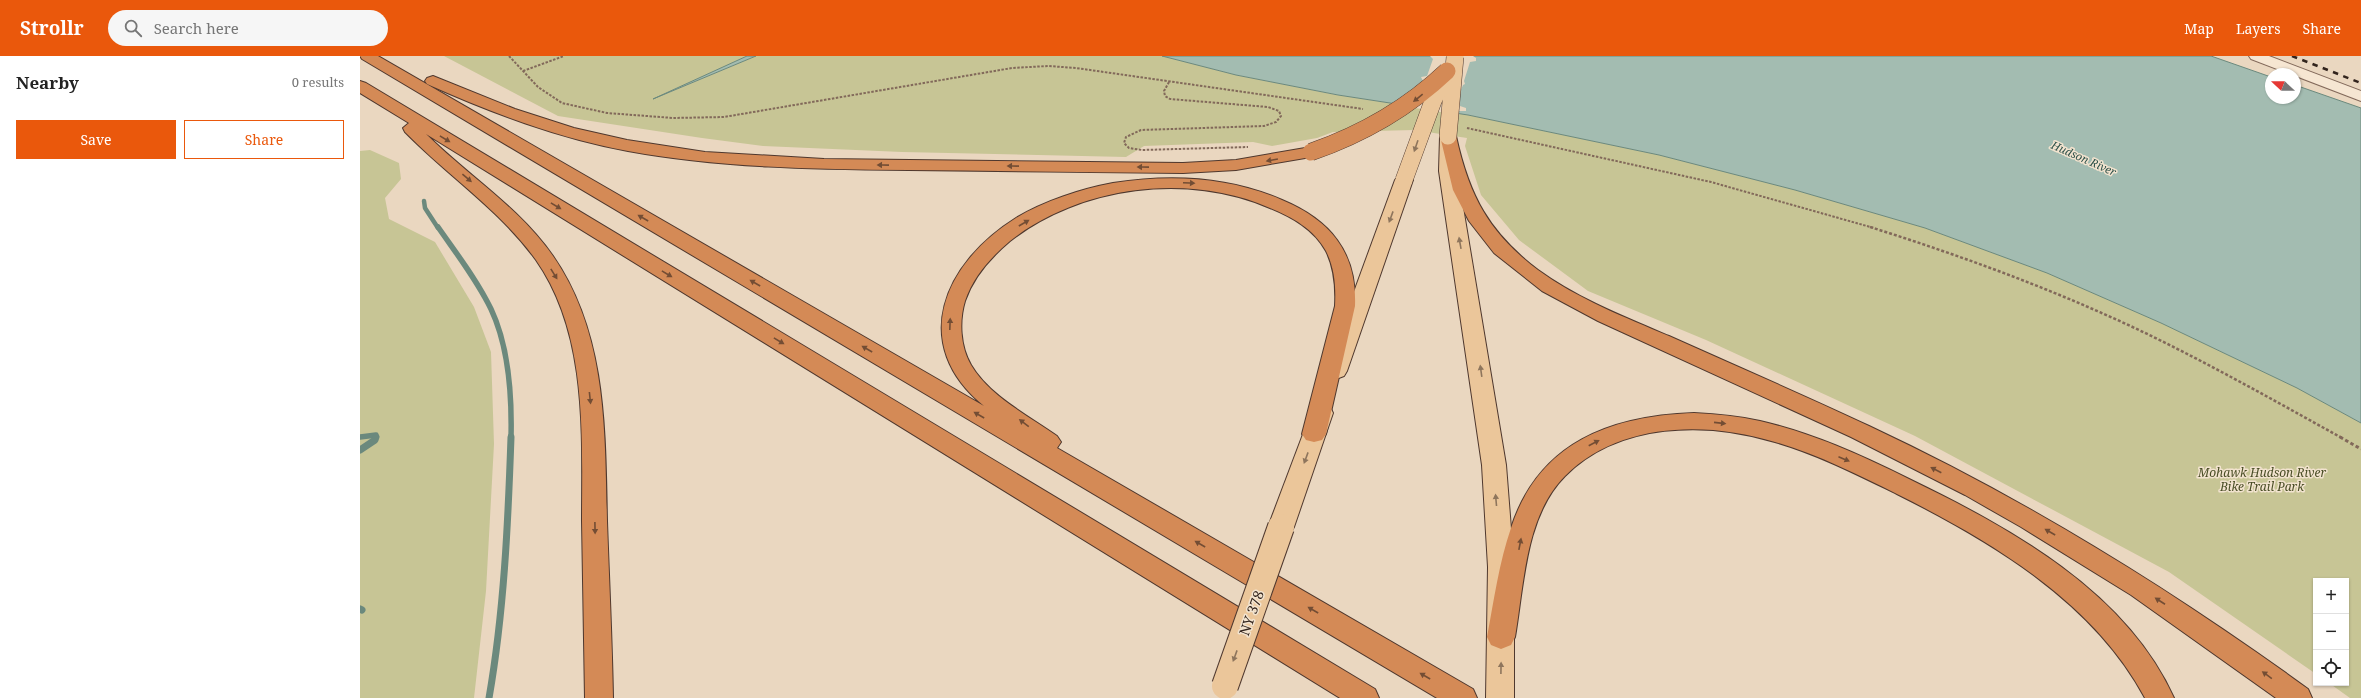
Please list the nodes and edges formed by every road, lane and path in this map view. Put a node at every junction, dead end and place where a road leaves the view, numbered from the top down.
1 (366, 56) edge
2 (377, 56) edge
3 (564, 56) edge
4 (1455, 56) edge
5 (2256, 56) edge
6 (523, 71) dead end
7 (1447, 71) junction
8 (1169, 82) dead end
9 (360, 86) edge
10 (2361, 96) edge
11 (388, 104) junction
12 (1252, 148) dead end
13 (1451, 170) junction
14 (1314, 434) junction
15 (1134, 505) junction
16 (1501, 637) junction
17 (1222, 694) edge
18 (1462, 697) edge
19 (599, 698) edge
20 (1365, 698) edge
21 (1500, 698) edge
22 (2160, 698) edge
23 (2298, 698) edge

15 -> 1 highway
7 -> 2 highway, bridge
3 - 6 path
4 - 7 main road, NY 378, bridge
4 - 13 main road, NY 378, bridge
5 - 10 street
7 -> 14 main road, NY 378, bridge
8 - 12 path
9 - 11 highway
11 -> 19 highway
11 -> 20 highway
16 -> 13 main road, NY 378
23 -> 13 highway
15 -> 14 highway
14 -> 17 main road, NY 378 / NY 378, bridge
18 -> 15 highway
21 -> 16 main road, NY 378
16 -> 22 highway

